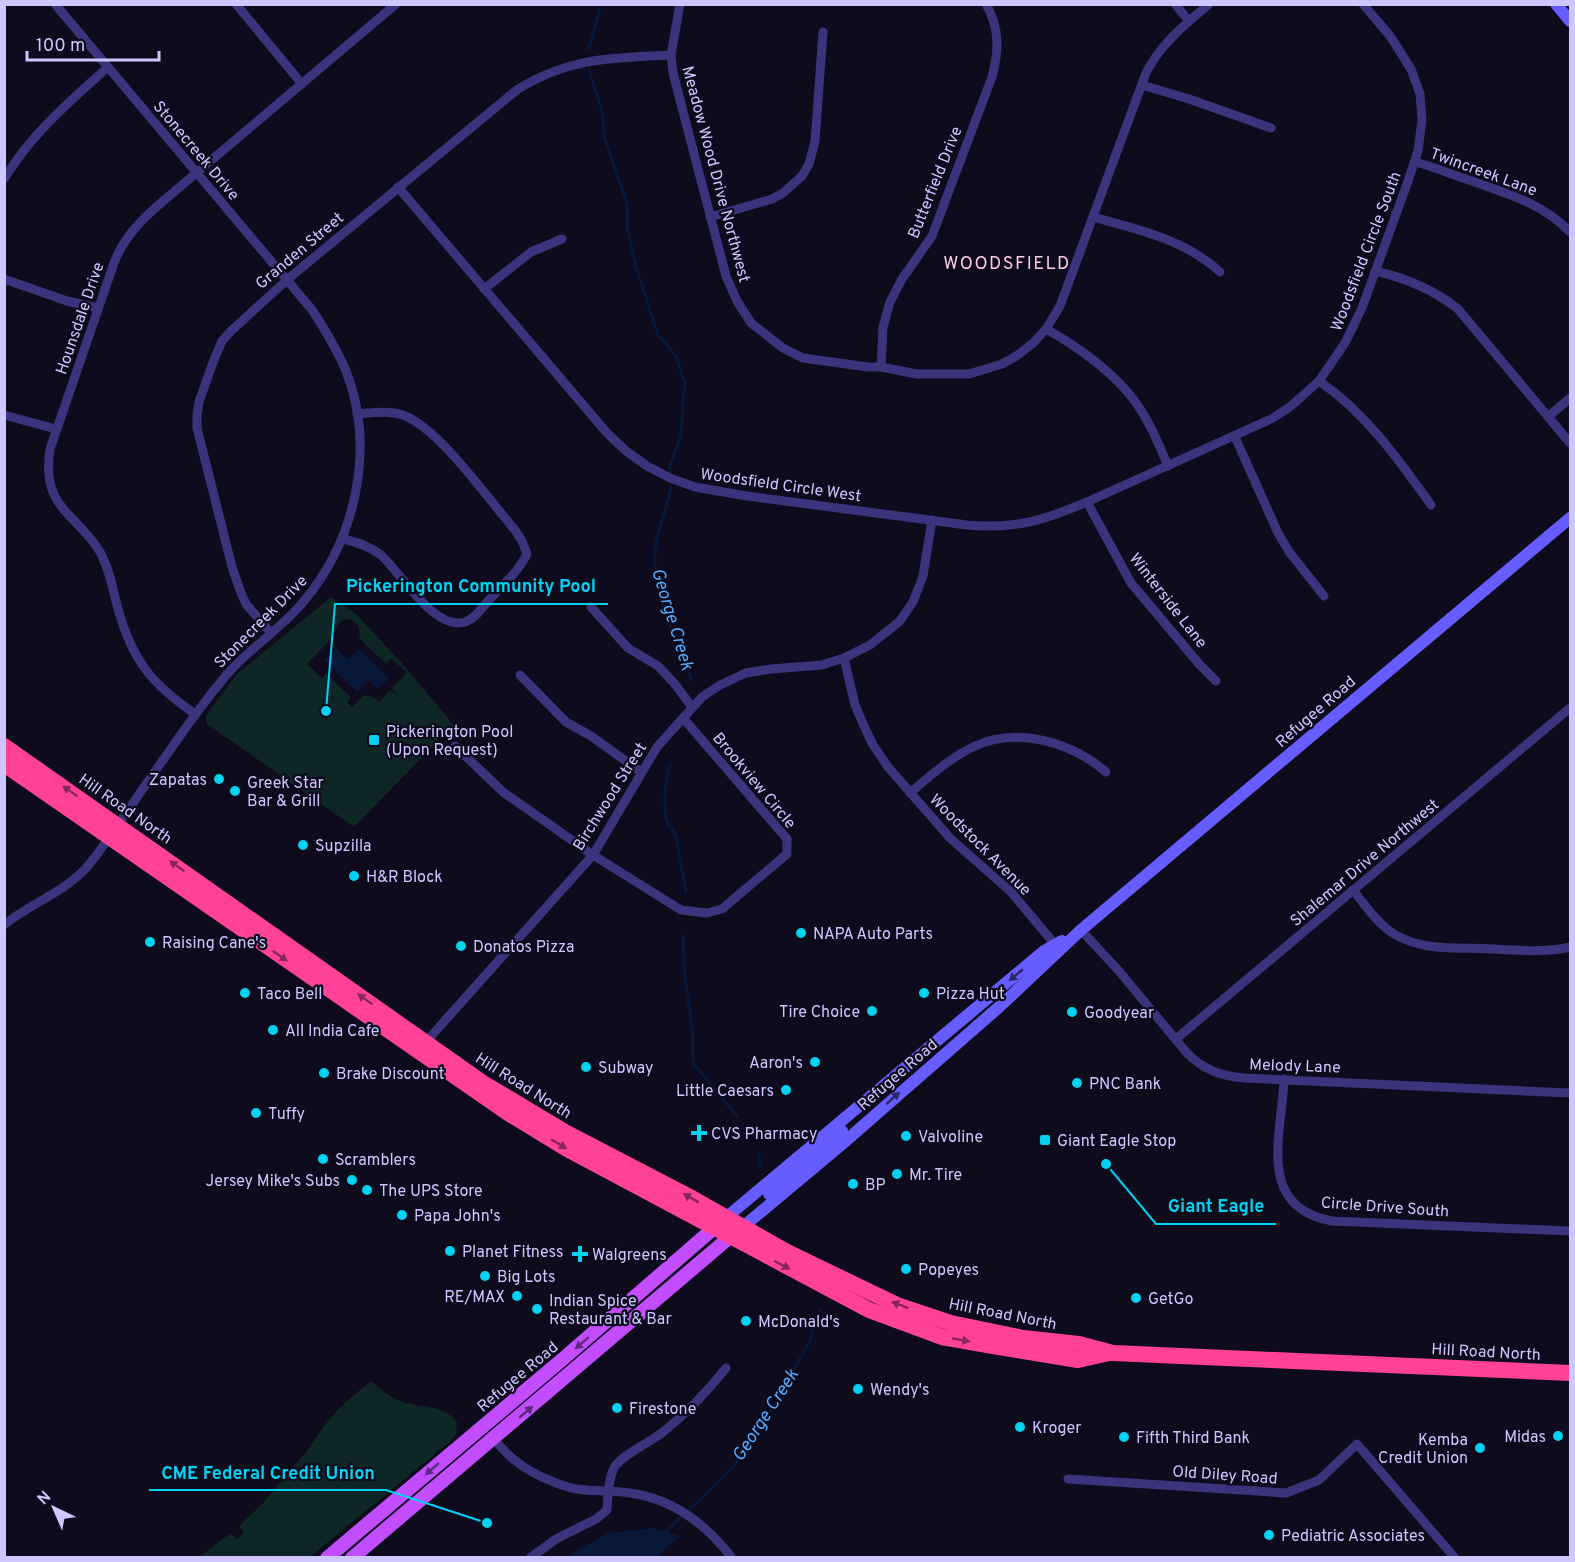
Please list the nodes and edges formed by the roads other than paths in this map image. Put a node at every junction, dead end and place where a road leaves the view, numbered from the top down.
1 (55, 4) edge
2 (236, 4) edge
3 (396, 4) edge
4 (680, 4) edge
5 (986, 4) edge
6 (1174, 4) edge
7 (1209, 4) edge
8 (1363, 4) edge
9 (1556, 4) edge
10 (1190, 21) junction
11 (1570, 21) edge
12 (823, 32) dead end
13 (671, 55) junction
14 (108, 67) junction
15 (302, 84) junction
16 (1142, 86) junction
17 (1271, 128) dead end
18 (1415, 162) junction
19 (196, 172) junction
20 (4, 179) edge
21 (398, 187) junction
22 (710, 217) junction
23 (1093, 218) junction
24 (1570, 232) edge
25 (562, 239) dead end
26 (1375, 271) junction
27 (1220, 272) dead end
28 (4, 279) edge
29 (288, 279) junction
30 (484, 289) junction
31 (98, 308) junction
32 (1046, 329) junction
33 (881, 367) junction
34 (1319, 381) junction
35 (1570, 398) edge
36 (357, 414) junction
37 (4, 415) edge
38 (1548, 417) junction
39 (56, 429) junction
40 (1235, 437) junction
41 (1570, 443) edge
42 (1168, 466) junction
43 (1087, 502) junction
44 (1431, 505) dead end
45 (1570, 518) edge
46 (932, 520) junction
47 (343, 539) junction
48 (1324, 596) dead end
49 (591, 607) dead end
50 (271, 633) junction
51 (844, 658) junction
52 (519, 675) dead end
53 (1216, 681) dead end
54 (692, 707) junction
55 (1570, 708) edge
56 (195, 714) junction
57 (683, 718) junction
58 (4, 746) edge
59 (455, 746) dead end
60 (4, 764) edge
61 (641, 772) junction
62 (1106, 772) dead end
63 (910, 793) junction
64 (112, 831) junction
65 (593, 855) junction
66 (1353, 890) junction
67 (4, 925) edge
68 (1081, 930) junction
69 (1057, 947) junction
70 (1570, 947) edge
71 (1176, 1039) junction
72 (424, 1044) junction
73 (1284, 1079) junction
74 (1570, 1093) edge
75 (728, 1228) junction
76 (1570, 1231) edge
77 (726, 1368) dead end
78 (1570, 1373) edge
79 (491, 1437) junction
80 (1068, 1479) dead end
81 (608, 1491) junction
82 (327, 1557) edge
83 (352, 1557) edge
84 (530, 1557) edge
85 (732, 1557) edge
86 (1455, 1557) edge

1 - 14 street, Stonecreek Drive
2 - 15 street
3 - 15 street, Hounsdale Drive
4 - 13 street, Meadow Wood Drive Northwest
5 - 33 street, Butterfield Drive
6 - 10 street
7 - 10 street, Meadow Wood Drive Northwest
8 - 18 street, Woodsfield Circle South
9 - 11 main road
10 - 16 street, Meadow Wood Drive Northwest
12 - 22 street
13 - 21 street, Granden Street
13 - 22 street, Meadow Wood Drive Northwest
14 - 19 street, Stonecreek Drive
14 - 20 street
15 - 19 street, Hounsdale Drive
16 - 17 street
16 - 23 street, Meadow Wood Drive Northwest
18 - 24 street, Twincreek Lane
18 - 26 street, Woodsfield Circle South
19 - 29 street, Stonecreek Drive
19 - 31 street, Hounsdale Drive
21 - 29 street, Granden Street
21 - 30 street, Woodsfield Circle West
22 - 33 street, Meadow Wood Drive Northwest
23 - 27 street
23 - 32 street, Meadow Wood Drive Northwest
25 - 30 street
26 - 34 street, Woodsfield Circle South
26 - 38 street
28 - 31 street
29 - 36 street, Stonecreek Drive
29 - 50 street, Granden Street
30 - 46 street, Woodsfield Circle West
31 - 39 street, Hounsdale Drive
32 - 33 street, Meadow Wood Drive Northwest
32 - 42 street
34 - 40 street, Woodsfield Circle South
34 - 44 street
35 - 38 street
36 - 47 street, Stonecreek Drive
36 - 47 street
37 - 39 street
38 - 41 street
39 - 56 street, Hounsdale Drive
40 - 42 street, Woodsfield Circle South
40 - 48 street
42 - 43 street, Woodsfield Circle West
43 - 46 street, Woodsfield Circle West
43 - 53 street, Winterside Lane
45 - 68 main road, Refugee Road
46 - 51 street, Birchwood Street
47 - 50 street, Stonecreek Drive
49 - 54 street
50 - 56 street, Stonecreek Drive
51 - 54 street, Birchwood Street
51 - 63 street, Woodstock Avenue
52 - 61 street
54 - 57 street, Birchwood Street
55 - 66 street, Shalemar Drive Northwest
56 - 64 street, Stonecreek Drive
57 - 61 street, Birchwood Street
57 - 65 street, Brookview Circle
64 -> 58 highway, Hill Road North
59 - 65 street, Brookview Circle
60 - 64 highway, Hill Road North
61 - 65 street, Birchwood Street
62 - 63 street
63 - 69 street, Woodstock Avenue
64 - 67 street, Stonecreek Drive
72 -> 64 highway, Hill Road North
64 -> 75 highway, Hill Road North
65 - 72 street, Birchwood Street
66 - 70 street
66 - 71 street, Shalemar Drive Northwest
68 - 69 main road, Refugee Road
68 - 71 street, Melody Lane
75 -> 69 main road, Refugee Road
69 -> 75 main road, Refugee Road
71 - 73 street, Melody Lane
75 -> 72 highway, Hill Road North
73 - 74 street, Melody Lane
73 - 76 street, Circle Drive South
75 - 78 highway, Hill Road North
79 -> 75 main road, Refugee Road
75 -> 82 main road, Refugee Road
77 - 81 street
79 - 81 street
79 - 83 main road, Refugee Road
80 - 86 street, Old Diley Road
81 - 84 street
81 - 85 street

